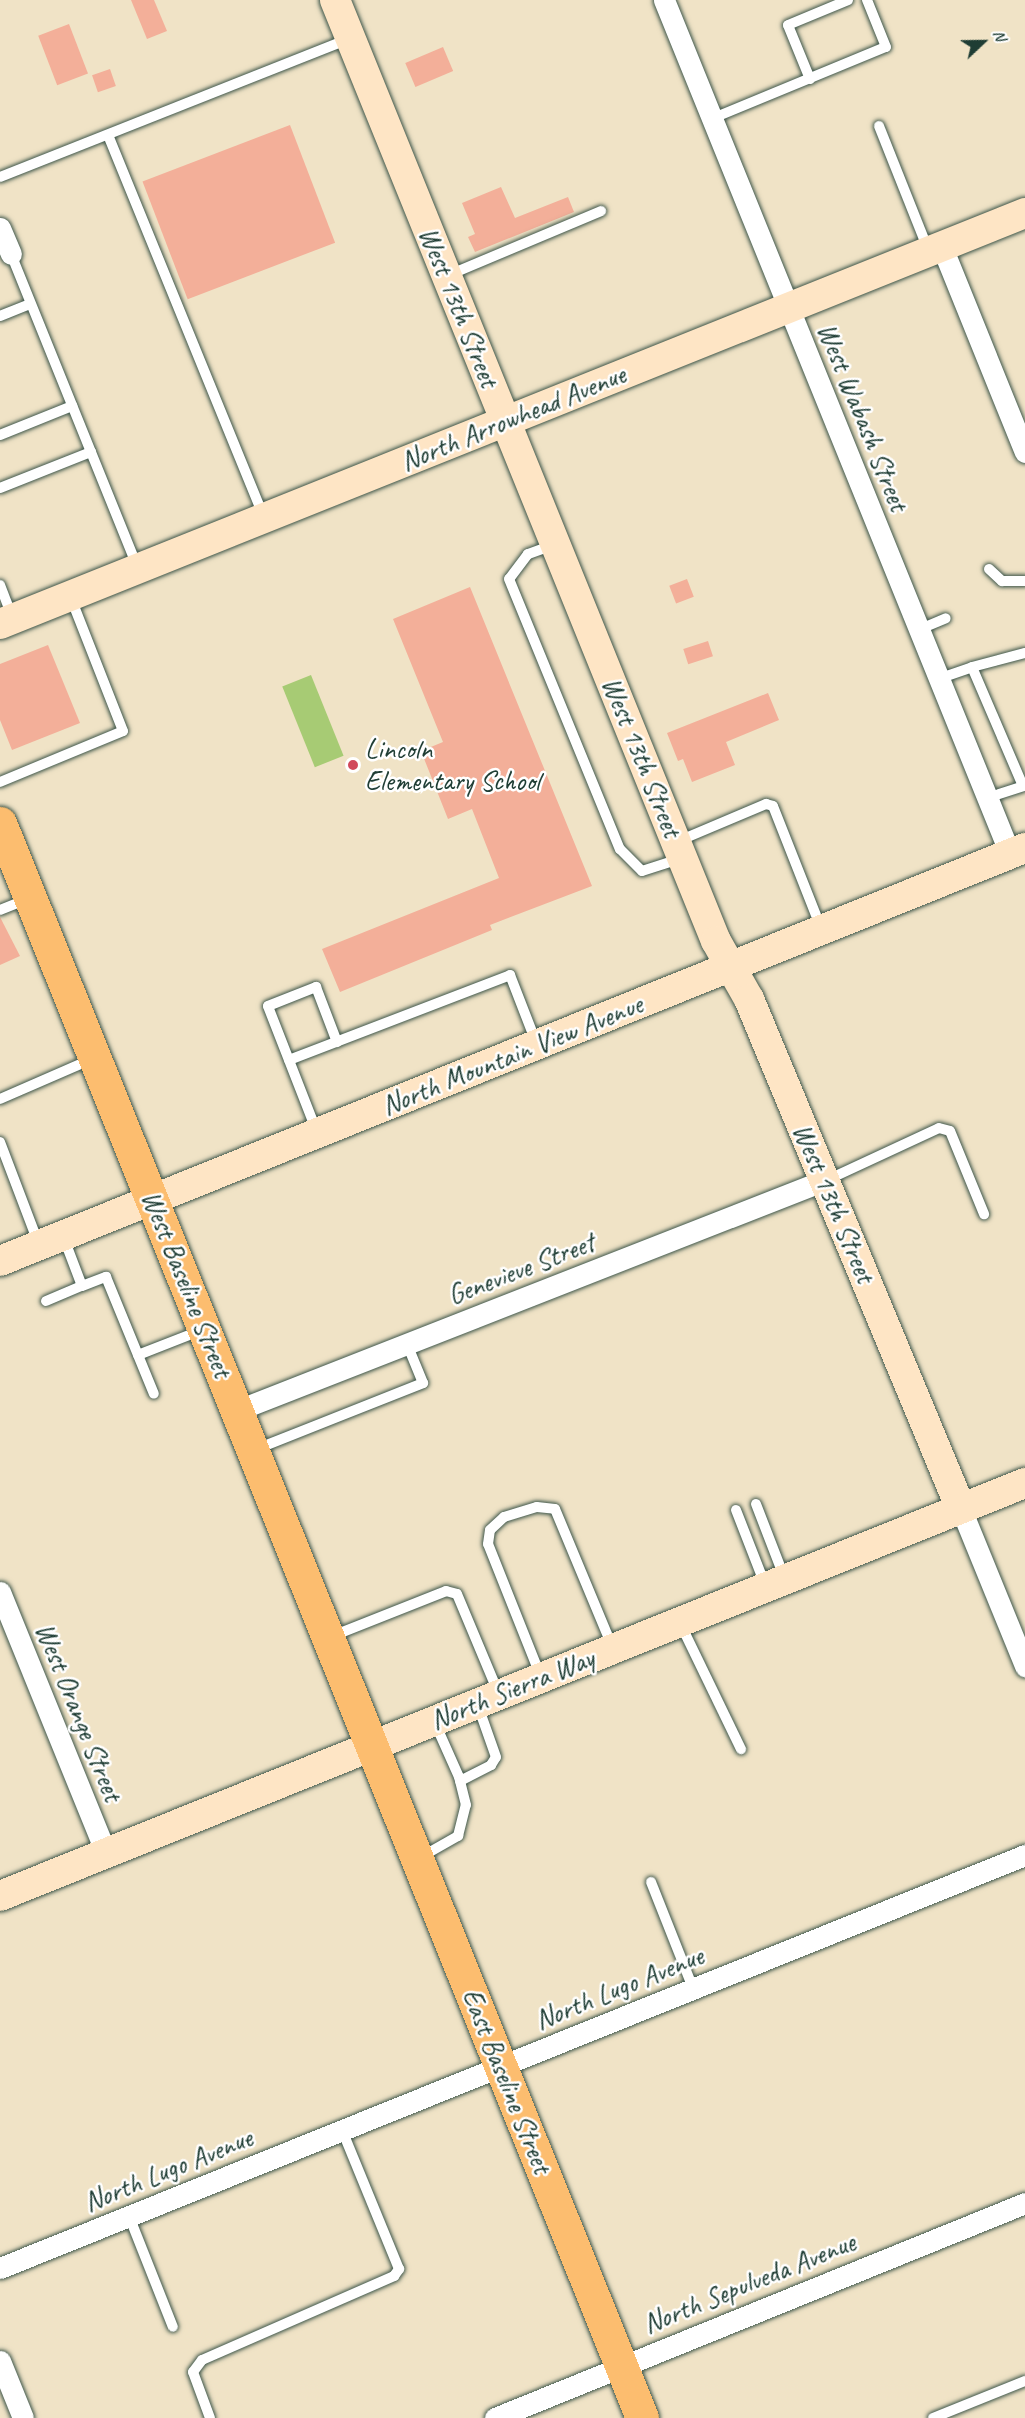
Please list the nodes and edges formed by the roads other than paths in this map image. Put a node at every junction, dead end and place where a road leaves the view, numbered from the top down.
1 (335, 0) edge
2 (664, 0) edge
3 (848, 0) edge
4 (867, 0) edge
5 (351, 38) junction
6 (810, 79) junction
7 (711, 119) junction
8 (879, 126) dead end
9 (108, 135) junction
10 (0, 177) edge
11 (601, 211) dead end
12 (1025, 213) edge
13 (0, 228) edge
14 (935, 249) junction
15 (11, 254) joint
16 (447, 276) junction
17 (30, 304) junction
18 (789, 307) junction
19 (0, 316) edge
20 (72, 406) junction
21 (506, 422) junction
22 (0, 435) edge
23 (91, 452) junction
24 (1025, 452) edge
25 (0, 488) edge
26 (264, 518) junction
27 (556, 544) junction
28 (138, 568) junction
29 (989, 569) dead end
30 (1025, 580) edge
31 (0, 585) edge
32 (70, 596) junction
33 (946, 618) dead end
34 (7, 621) edge
35 (918, 630) junction
36 (1025, 653) edge
37 (972, 667) junction
38 (938, 679) junction
39 (0, 782) edge
40 (987, 798) junction
41 (4, 842) edge
42 (679, 850) junction
43 (1017, 851) edge
44 (30, 897) junction
45 (0, 910) edge
46 (822, 930) junction
47 (731, 967) junction
48 (337, 1042) junction
49 (537, 1045) junction
50 (95, 1058) junction
51 (289, 1060) junction
52 (0, 1099) edge
53 (317, 1133) junction
54 (0, 1142) edge
55 (825, 1180) junction
56 (153, 1200) junction
57 (984, 1215) dead end
58 (51, 1241) junction
59 (0, 1262) edge
60 (82, 1286) junction
61 (46, 1300) dead end
62 (205, 1329) junction
63 (407, 1344) junction
64 (138, 1355) junction
65 (154, 1394) dead end
66 (238, 1410) junction
67 (254, 1450) junction
68 (1025, 1483) edge
69 (756, 1504) dead end
70 (961, 1509) junction
71 (736, 1510) dead end
72 (775, 1583) junction
73 (0, 1592) edge
74 (680, 1622) junction
75 (330, 1637) junction
76 (614, 1648) junction
77 (1025, 1666) edge
78 (541, 1677) junction
79 (488, 1699) junction
80 (434, 1720) junction
81 (373, 1744) junction
82 (741, 1749) dead end
83 (460, 1781) junction
84 (106, 1853) junction
85 (1025, 1855) edge
86 (418, 1859) junction
87 (651, 1882) dead end
88 (0, 1896) edge
89 (693, 1989) junction
90 (501, 2066) junction
91 (342, 2130) junction
92 (1025, 2203) edge
93 (129, 2216) junction
94 (0, 2268) edge
95 (173, 2327) dead end
96 (0, 2361) edge
97 (621, 2366) junction
98 (1025, 2381) edge
99 (23, 2418) edge
100 (210, 2418) edge
101 (495, 2418) edge
102 (642, 2418) edge
103 (933, 2418) edge

1 - 5 street, West 13th Street
2 - 7 street, West Wabash Street
3 - 6 lane
4 - 6 lane
5 - 9 lane
5 - 16 street, West 13th Street
6 - 7 lane
7 - 18 street, West Wabash Street
8 - 14 lane
9 - 10 lane
9 - 26 lane
11 - 16 lane
12 - 14 street, North Arrowhead Avenue
13 - 15 street
14 - 18 street, North Arrowhead Avenue
14 - 24 street
15 - 17 lane
16 - 21 street, West 13th Street
17 - 19 lane
17 - 20 lane
18 - 21 street, North Arrowhead Avenue
18 - 35 street, West Wabash Street
20 - 22 lane
20 - 23 lane
21 - 26 street, North Arrowhead Avenue
21 - 27 street, West 13th Street
23 - 25 lane
23 - 28 lane
26 - 28 street, North Arrowhead Avenue
27 - 42 street, West 13th Street
27 - 42 lane
28 - 32 street, North Arrowhead Avenue
29 - 30 lane
31 - 34 lane
32 - 34 street, North Arrowhead Avenue
32 - 39 lane
33 - 35 lane
35 - 38 street, West Wabash Street
36 - 37 lane
37 - 38 lane
37 - 40 lane
38 - 40 street, West Wabash Street
40 - 43 street, West Wabash Street
41 - 44 main road, West Baseline Street
42 - 46 lane
42 - 47 street, West 13th Street
43 - 46 street, North Mountain View Avenue
44 - 45 lane
44 - 50 main road, West Baseline Street
46 - 47 street, North Mountain View Avenue
47 - 49 street, North Mountain View Avenue
47 - 55 street, West 13th Street
48 - 49 lane
48 - 51 lane
48 - 51 lane
49 - 53 street, North Mountain View Avenue
50 - 52 lane
50 - 56 main road, West Baseline Street
51 - 53 lane
53 - 56 street, North Mountain View Avenue
54 - 58 lane
55 - 57 lane
55 - 63 street, Genevieve Street
55 - 70 street, West 13th Street
56 - 58 street, North Mountain View Avenue
56 - 62 main road, West Baseline Street
58 - 59 street, North Mountain View Avenue
58 - 60 lane
60 - 61 lane
60 - 64 lane
62 - 64 lane
62 - 66 main road, West Baseline Street
63 - 66 street, Genevieve Street
63 - 67 lane
64 - 65 lane
66 - 67 main road, West Baseline Street
67 - 75 main road, West Baseline Street
68 - 70 street, North Sierra Way
69 - 72 lane
70 - 72 street, North Sierra Way
70 - 77 street
71 - 72 lane
72 - 74 street, North Sierra Way
73 - 84 street, West Orange Street
74 - 76 street, North Sierra Way
74 - 82 lane
75 - 79 lane
75 - 81 main road, West Baseline Street
76 - 78 street, North Sierra Way
76 - 78 lane
78 - 79 street, North Sierra Way
79 - 80 street, North Sierra Way
79 - 83 lane
80 - 81 street, North Sierra Way
80 - 83 lane
81 - 84 street, North Sierra Way
81 - 86 main road, East Baseline Street
83 - 86 lane
84 - 88 street, North Sierra Way
85 - 89 street, North Lugo Avenue
86 - 90 main road, East Baseline Street
87 - 89 lane
89 - 90 street, North Lugo Avenue
90 - 91 street, North Lugo Avenue
90 - 97 main road, East Baseline Street
91 - 93 street, North Lugo Avenue
91 - 100 lane
92 - 97 street, North Sepulveda Avenue
93 - 94 street, North Lugo Avenue
93 - 95 lane
96 - 99 street
97 - 101 street, North Sepulveda Avenue
97 - 102 main road, East Baseline Street
98 - 103 lane

